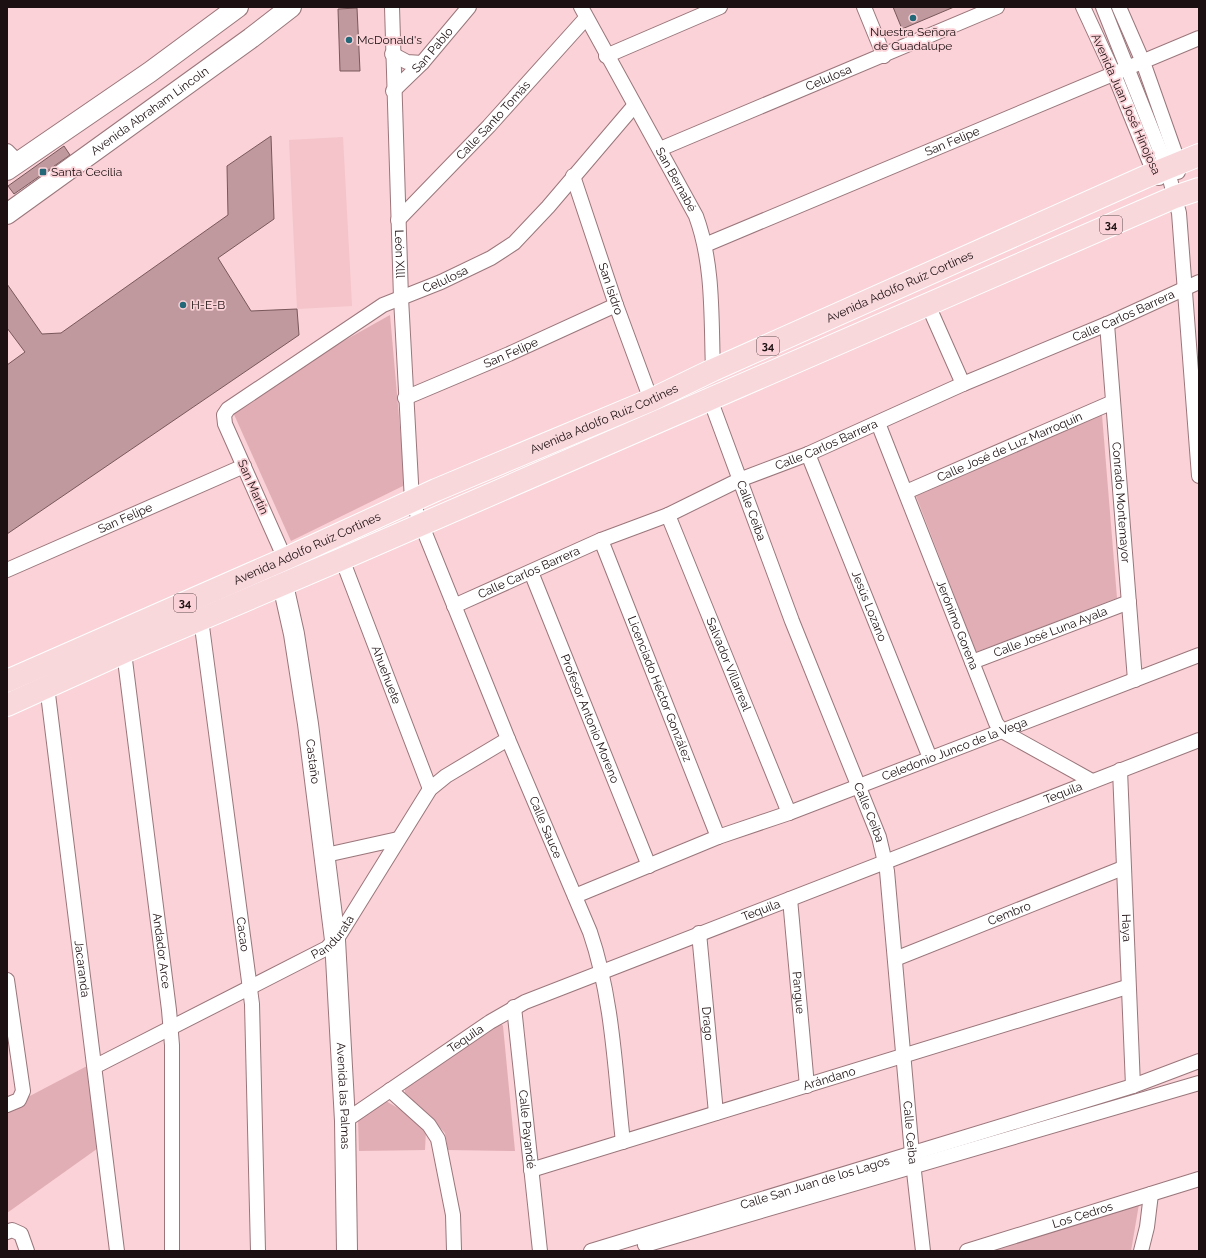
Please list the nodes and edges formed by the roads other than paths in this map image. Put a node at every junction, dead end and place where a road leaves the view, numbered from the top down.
1 (238, 7) edge
2 (291, 7) edge
3 (392, 7) edge
4 (469, 7) edge
5 (720, 7) edge
6 (864, 7) edge
7 (997, 7) edge
8 (1084, 7) edge
9 (1103, 7) edge
10 (1120, 7) edge
11 (583, 13) edge
12 (1199, 38) edge
13 (392, 54) junction
14 (606, 56) junction
15 (884, 56) junction
16 (1143, 62) junction
17 (422, 63) junction
18 (1127, 68) junction
19 (1114, 74) junction
20 (393, 91) junction
21 (634, 106) junction
22 (660, 149) junction
23 (1199, 155) edge
24 (11, 161) edge
25 (1166, 168) junction
26 (573, 176) junction
27 (1199, 189) edge
28 (1175, 198) junction
29 (7, 214) edge
30 (398, 220) junction
31 (705, 245) junction
32 (1199, 282) edge
33 (1185, 288) junction
34 (401, 298) junction
35 (616, 305) junction
36 (928, 305) junction
37 (1107, 324) junction
38 (713, 370) junction
39 (963, 384) junction
40 (405, 398) junction
41 (710, 399) junction
42 (651, 400) junction
43 (1113, 402) junction
44 (224, 415) joint
45 (878, 423) junction
46 (808, 454) junction
47 (244, 466) junction
48 (1199, 476) edge
49 (739, 480) junction
50 (906, 492) junction
51 (412, 501) junction
52 (668, 515) junction
53 (420, 525) junction
54 (602, 540) junction
55 (285, 559) junction
56 (342, 559) junction
57 (7, 570) edge
58 (531, 572) junction
59 (282, 585) junction
60 (1129, 602) junction
61 (454, 606) junction
62 (201, 619) junction
63 (124, 652) junction
64 (1199, 655) edge
65 (972, 662) junction
66 (1135, 680) junction
67 (7, 681) edge
68 (47, 686) junction
69 (7, 705) edge
70 (1002, 731) junction
71 (508, 739) junction
72 (1199, 740) edge
73 (930, 758) junction
74 (1120, 770) junction
75 (1092, 780) junction
76 (860, 784) junction
77 (430, 789) junction
78 (790, 813) junction
79 (718, 837) junction
80 (398, 839) junction
81 (326, 855) junction
82 (886, 860) junction
83 (649, 866) junction
84 (1123, 868) junction
85 (575, 896) junction
86 (790, 899) junction
87 (699, 933) junction
88 (335, 940) junction
89 (895, 959) junction
90 (602, 972) junction
91 (7, 980) edge
92 (250, 986) junction
93 (1127, 987) junction
94 (514, 1007) junction
95 (170, 1028) junction
96 (903, 1057) junction
97 (1199, 1061) edge
98 (96, 1066) junction
99 (1199, 1083) edge
100 (807, 1086) junction
101 (1132, 1086) junction
102 (390, 1090) junction
103 (7, 1105) edge
104 (716, 1113) junction
105 (345, 1121) junction
106 (623, 1142) junction
107 (913, 1160) junction
108 (531, 1170) junction
109 (1199, 1179) edge
110 (1151, 1194) junction
111 (12, 1232) edge
112 (454, 1250) edge
113 (628, 1250) edge
114 (27, 1251) edge
115 (118, 1251) edge
116 (172, 1251) edge
117 (258, 1251) edge
118 (347, 1251) edge
119 (540, 1251) edge
120 (591, 1251) edge
121 (923, 1251) edge
122 (967, 1251) edge
123 (1141, 1251) edge

1 - 24 street
2 - 29 street, Avenida Abraham Lincoln
3 - 13 street, León Xlll
4 - 17 street, San Pablo
5 - 14 street
6 - 15 street
7 - 15 street, Celulosa
8 - 19 street, Avenida Juan José Hinojosa
9 - 18 street, Avenida Juan José Hinojosa
10 - 16 street, Avenida Juan José Hinojosa
11 - 14 street, San Bernabé
11 - 30 street, Calle Santo Tomás
12 - 16 street, San Felipe
13 - 17 street
13 - 20 street, León Xlll
14 - 21 street, San Bernabé
15 - 22 street, Celulosa
16 - 18 street, San Felipe
16 - 25 street, Avenida Juan José Hinojosa
17 - 20 street, San Pablo
18 - 19 street, San Felipe
18 - 25 street, Avenida Juan José Hinojosa
19 - 25 street, Avenida Juan José Hinojosa
19 - 31 street, San Felipe
20 - 30 street, León Xlll
21 - 22 street, San Bernabé
21 - 26 street, Celulosa
22 - 31 street, San Bernabé
23 - 25 main road, Avenida Adolfo Ruíz Cortines / 34
25 - 28 street, Avenida Juan José Hinojosa
25 - 38 main road, Avenida Adolfo Ruíz Cortines / 34
26 - 34 street, Celulosa
26 - 35 street, San Isidro
27 - 28 main road, Avenida Adolfo Ruíz Cortines / 34
28 - 33 street, Avenida Juan José Hinojosa
28 - 36 main road, Avenida Adolfo Ruíz Cortines / 34
30 - 34 street, León Xlll
31 - 38 street, San Bernabé
32 - 33 street, Calle Carlos Barrera
33 - 37 street, Calle Carlos Barrera
33 - 48 street, Avenida Juan José Hinojosa
34 - 40 street, León Xlll
34 - 44 street, Celulosa
35 - 40 street, San Felipe
35 - 42 street, San Isidro
36 - 39 street
36 - 41 main road, Avenida Adolfo Ruíz Cortines / 34
37 - 39 street, Calle Carlos Barrera
37 - 43 street, Conrado Montemayor
38 - 42 main road, Avenida Adolfo Ruíz Cortines / 34
39 - 45 street, Calle Carlos Barrera
40 - 51 street, León Xlll
41 - 49 street, Calle Ceiba
41 - 53 main road, Avenida Adolfo Ruíz Cortines / 34
42 - 51 main road, Avenida Adolfo Ruíz Cortines / 34
43 - 50 street, Calle José de Luz Marroquín
43 - 60 street, Conrado Montemayor
44 - 47 street, San Martín
45 - 46 street, Calle Carlos Barrera
45 - 50 street, Jerónimo Gorena
46 - 49 street, Calle Carlos Barrera
46 - 73 street, Jesús Lozano
47 - 55 street, San Martín
47 - 57 street, San Felipe
49 - 52 street, Calle Carlos Barrera
49 - 76 street, Calle Ceiba
50 - 65 street, Jerónimo Gorena
51 - 53 street, León Xlll
51 - 55 main road, Avenida Adolfo Ruíz Cortines / 34
52 - 54 street, Calle Carlos Barrera
52 - 78 street, Salvador Villarreal
53 - 56 main road, Avenida Adolfo Ruíz Cortines / 34
53 - 61 street, Calle Sauce
54 - 58 street, Calle Carlos Barrera
54 - 79 street, Licenciado Héctor González
55 - 67 main road, Avenida Adolfo Ruíz Cortines / 34
56 - 59 main road, Avenida Adolfo Ruíz Cortines / 34
56 - 77 street, Ahuehuete
58 - 61 street, Calle Carlos Barrera
58 - 83 street, Profesor Antonio Moreno
59 - 62 main road, Avenida Adolfo Ruíz Cortines / 34
59 - 81 street, Castaño
60 - 65 street, Calle José Luna Ayala
60 - 66 street, Conrado Montemayor
61 - 71 street, Calle Sauce
62 - 63 main road, Avenida Adolfo Ruíz Cortines / 34
62 - 92 street, Cacao
63 - 68 main road, Avenida Adolfo Ruíz Cortines / 34
63 - 95 street, Andador Arce
64 - 66 street, Celedonio Junco de la Vega
65 - 70 street, Jerónimo Gorena
66 - 70 street, Celedonio Junco de la Vega
68 - 69 main road, Avenida Adolfo Ruíz Cortines / 34
68 - 98 street, Jacaranda
70 - 73 street, Celedonio Junco de la Vega
70 - 75 street
71 - 77 street, Pandurata
71 - 85 street, Calle Sauce
72 - 74 street, Tequila
73 - 76 street, Celedonio Junco de la Vega
74 - 75 street, Tequila
74 - 84 street, Haya
75 - 82 street, Tequila
76 - 78 street, Celedonio Junco de la Vega
76 - 82 street, Calle Ceiba
77 - 80 street, Pandurata
78 - 79 street, Celedonio Junco de la Vega
79 - 83 street, Celedonio Junco de la Vega
80 - 81 street
80 - 88 street, Pandurata
81 - 88 street, Castaño
82 - 86 street, Tequila
82 - 89 street, Calle Ceiba
83 - 85 street, Celedonio Junco de la Vega
84 - 89 street, Cembro
84 - 93 street, Haya
85 - 90 street, Calle Sauce
86 - 87 street, Tequila
86 - 100 street, Pangue
87 - 90 street, Tequila
87 - 104 street, Drago
88 - 92 street, Pandurata
88 - 105 street, Avenida las Palmas
89 - 96 street, Calle Ceiba
90 - 94 street, Tequila
90 - 106 street, Calle Sauce
91 - 103 street
92 - 95 street, Pandurata
92 - 117 street, Cacao
93 - 96 street, Arándano
93 - 101 street, Haya
94 - 102 street, Tequila
94 - 108 street, Calle Payandé
95 - 98 street, Pandurata
95 - 116 street, Andador Arce
96 - 100 street, Arándano
96 - 107 street, Calle Ceiba
97 - 101 street, Calle San Juan de los Lagos
98 - 115 street, Jacaranda
99 - 107 street, Calle San Juan de los Lagos
100 - 104 street, Arándano
101 - 107 street, Calle San Juan de los Lagos
102 - 105 street, Tequila
102 - 112 street
104 - 106 street, Arándano
105 - 118 street, Avenida las Palmas
106 - 108 street, Arándano
107 - 113 street, Calle San Juan de los Lagos
107 - 120 street, Calle San Juan de los Lagos
107 - 121 street, Calle Ceiba
108 - 119 street, Calle Payandé
109 - 110 street, Los Cedros
110 - 122 street, Los Cedros
110 - 123 street
111 - 114 street

